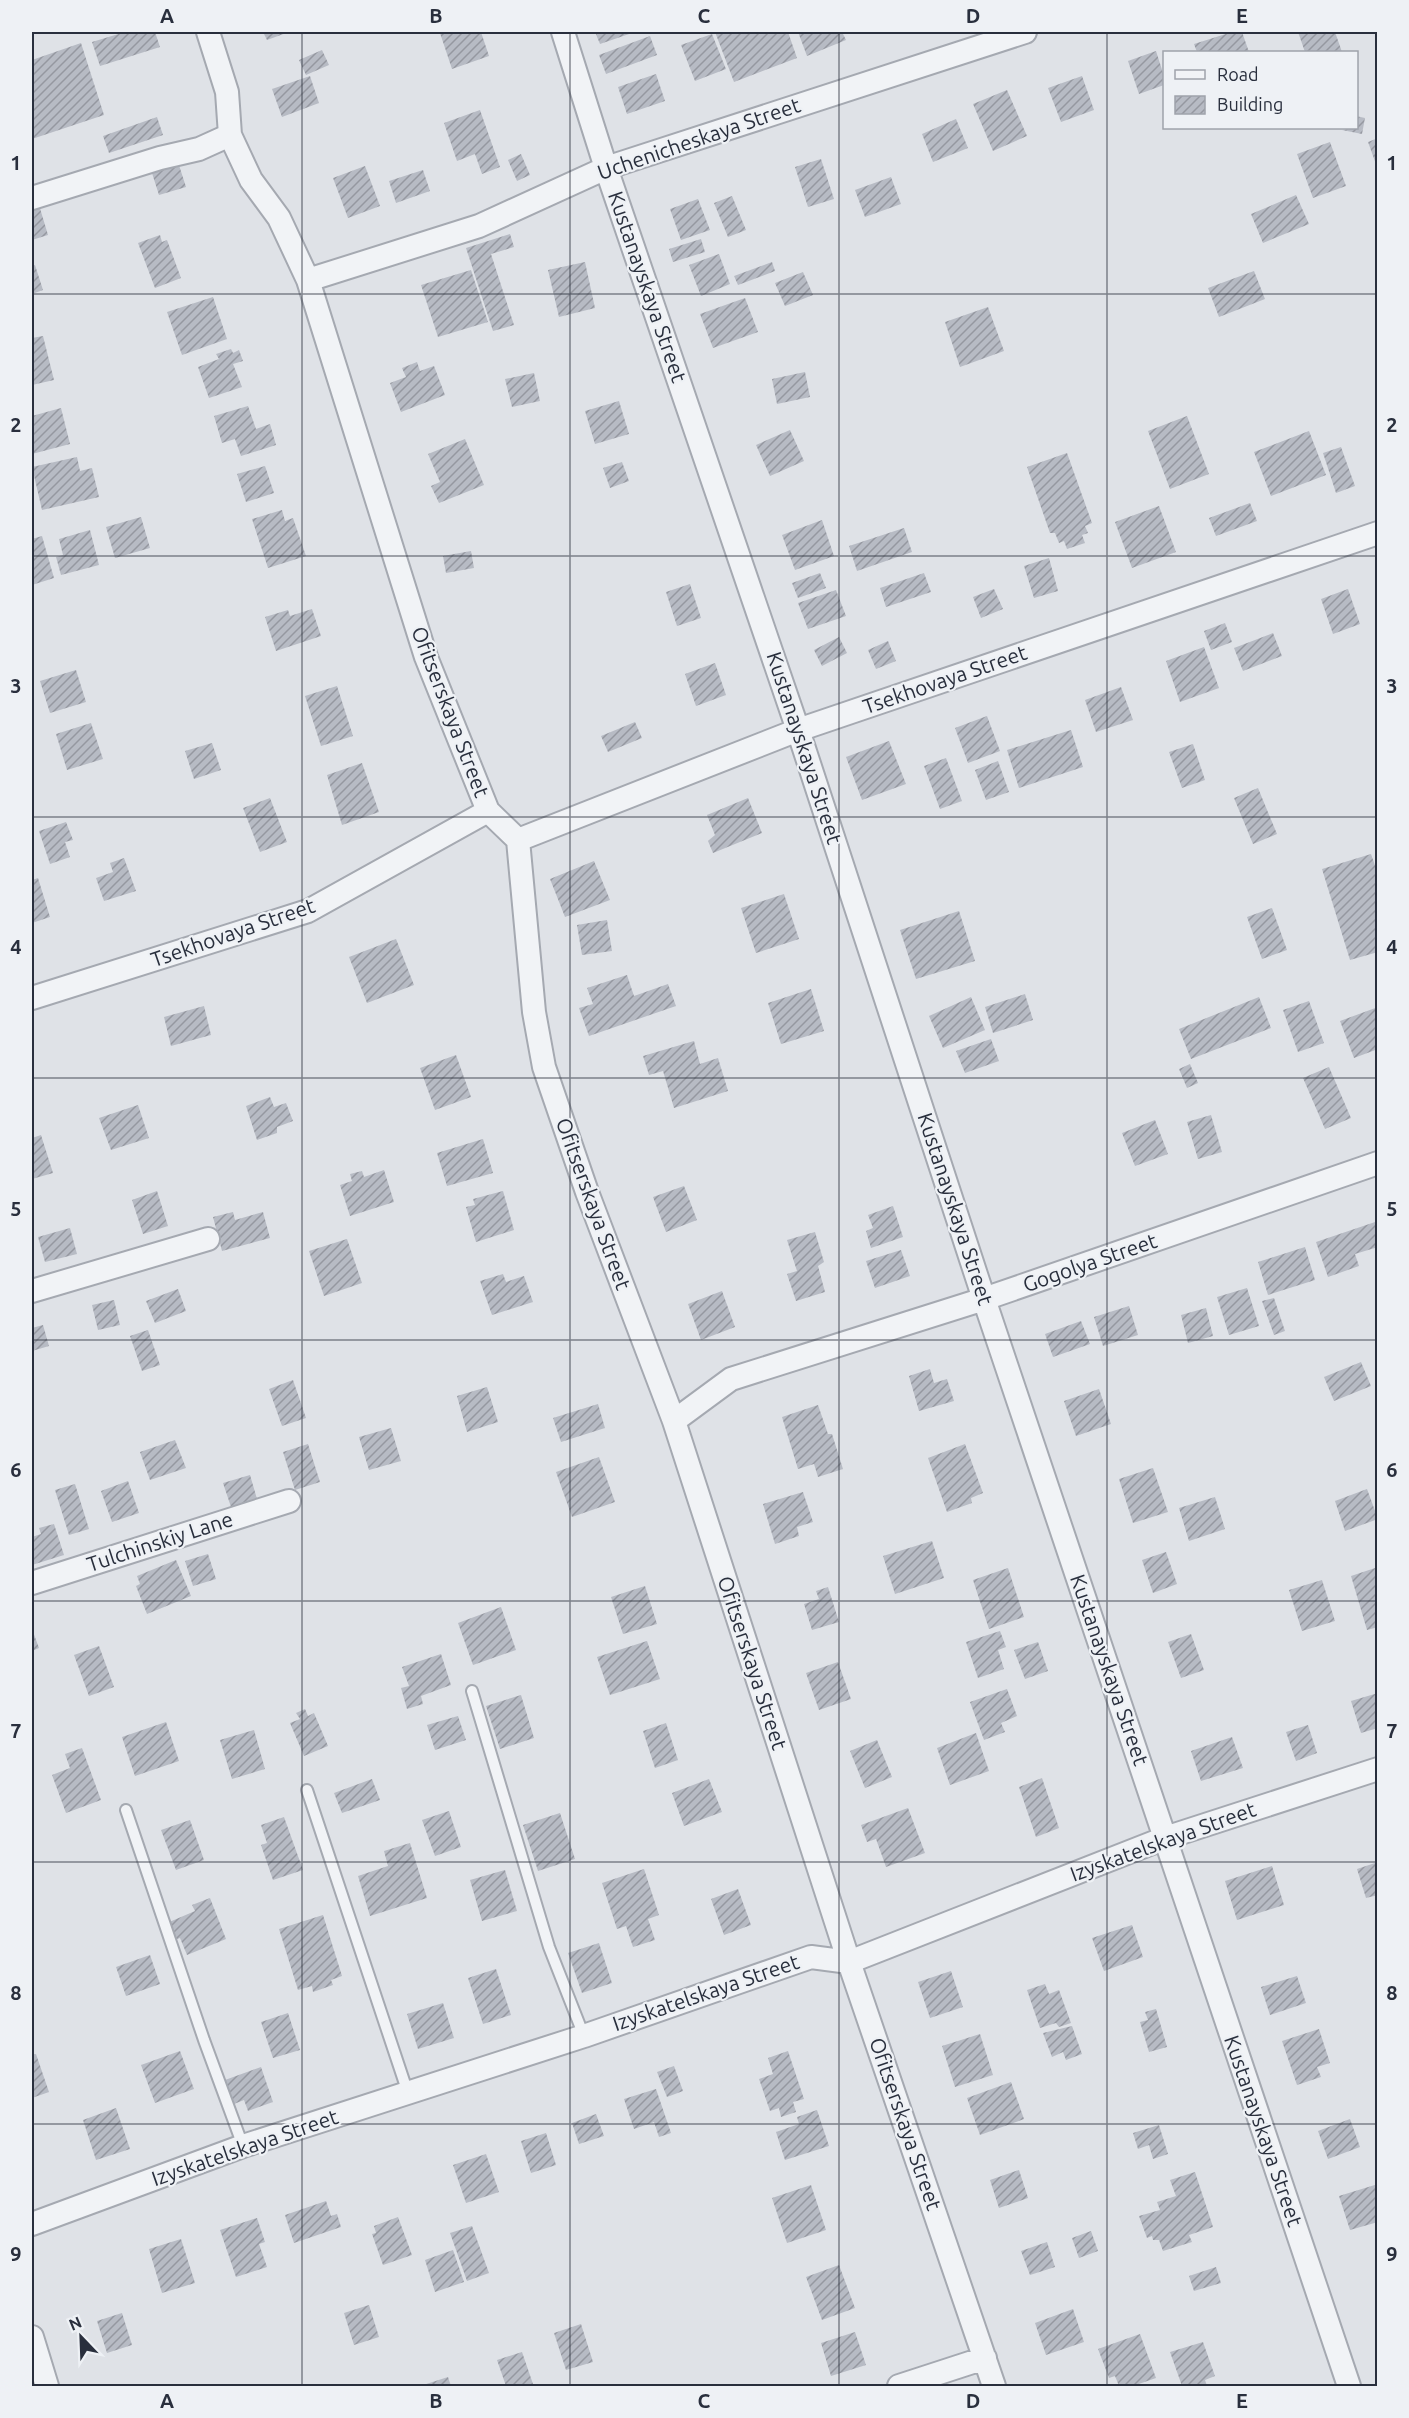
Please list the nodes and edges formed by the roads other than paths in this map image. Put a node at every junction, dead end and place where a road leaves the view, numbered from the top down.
1 (208, 32) edge
2 (563, 32) edge
3 (1025, 32) edge
4 (230, 135) junction
5 (606, 168) junction
6 (32, 198) edge
7 (308, 280) junction
8 (1377, 533) edge
9 (798, 730) junction
10 (488, 811) junction
11 (518, 840) junction
12 (32, 999) edge
13 (1377, 1163) edge
14 (208, 1239) dead end
15 (32, 1291) edge
16 (984, 1299) junction
17 (674, 1421) junction
18 (289, 1501) dead end
19 (32, 1583) edge
20 (472, 1691) dead end
21 (1377, 1769) edge
22 (307, 1790) dead end
23 (126, 1809) dead end
24 (1165, 1838) junction
25 (849, 1962) junction
26 (584, 2036) junction
27 (408, 2093) junction
28 (243, 2146) junction
29 (32, 2224) edge
30 (32, 2337) edge
31 (985, 2358) junction
32 (47, 2386) edge
33 (900, 2386) edge
34 (994, 2386) edge
35 (1349, 2386) edge

1 - 4 street, Ofitserskaya Street
2 - 5 street, Kustanayskaya Street
3 - 5 street, Uchenicheskaya Street
4 - 6 street
4 - 7 street, Ofitserskaya Street
5 - 7 street, Uchenicheskaya Street
5 - 9 street, Kustanayskaya Street
7 - 10 street, Ofitserskaya Street
8 - 9 street, Tsekhovaya Street
9 - 11 street, Tsekhovaya Street
9 - 16 street, Kustanayskaya Street
10 - 11 street, Ofitserskaya Street
10 - 12 street, Tsekhovaya Street
11 - 17 street, Ofitserskaya Street
13 - 16 street, Gogolya Street
14 - 15 street
16 - 17 street, Gogolya Street
16 - 24 street, Kustanayskaya Street
17 - 25 street, Ofitserskaya Street
18 - 19 street, Tulchinskiy Lane
20 - 26 lane
21 - 24 street, Izyskatelskaya Street
22 - 27 lane
23 - 28 lane
24 - 25 street, Izyskatelskaya Street
24 - 35 street, Kustanayskaya Street
25 - 26 street, Izyskatelskaya Street
25 - 31 street, Ofitserskaya Street
26 - 27 street, Izyskatelskaya Street
27 - 28 street, Izyskatelskaya Street
28 - 29 street, Izyskatelskaya Street
30 - 32 street
31 - 33 street
31 - 34 street, Ofitserskaya Street

